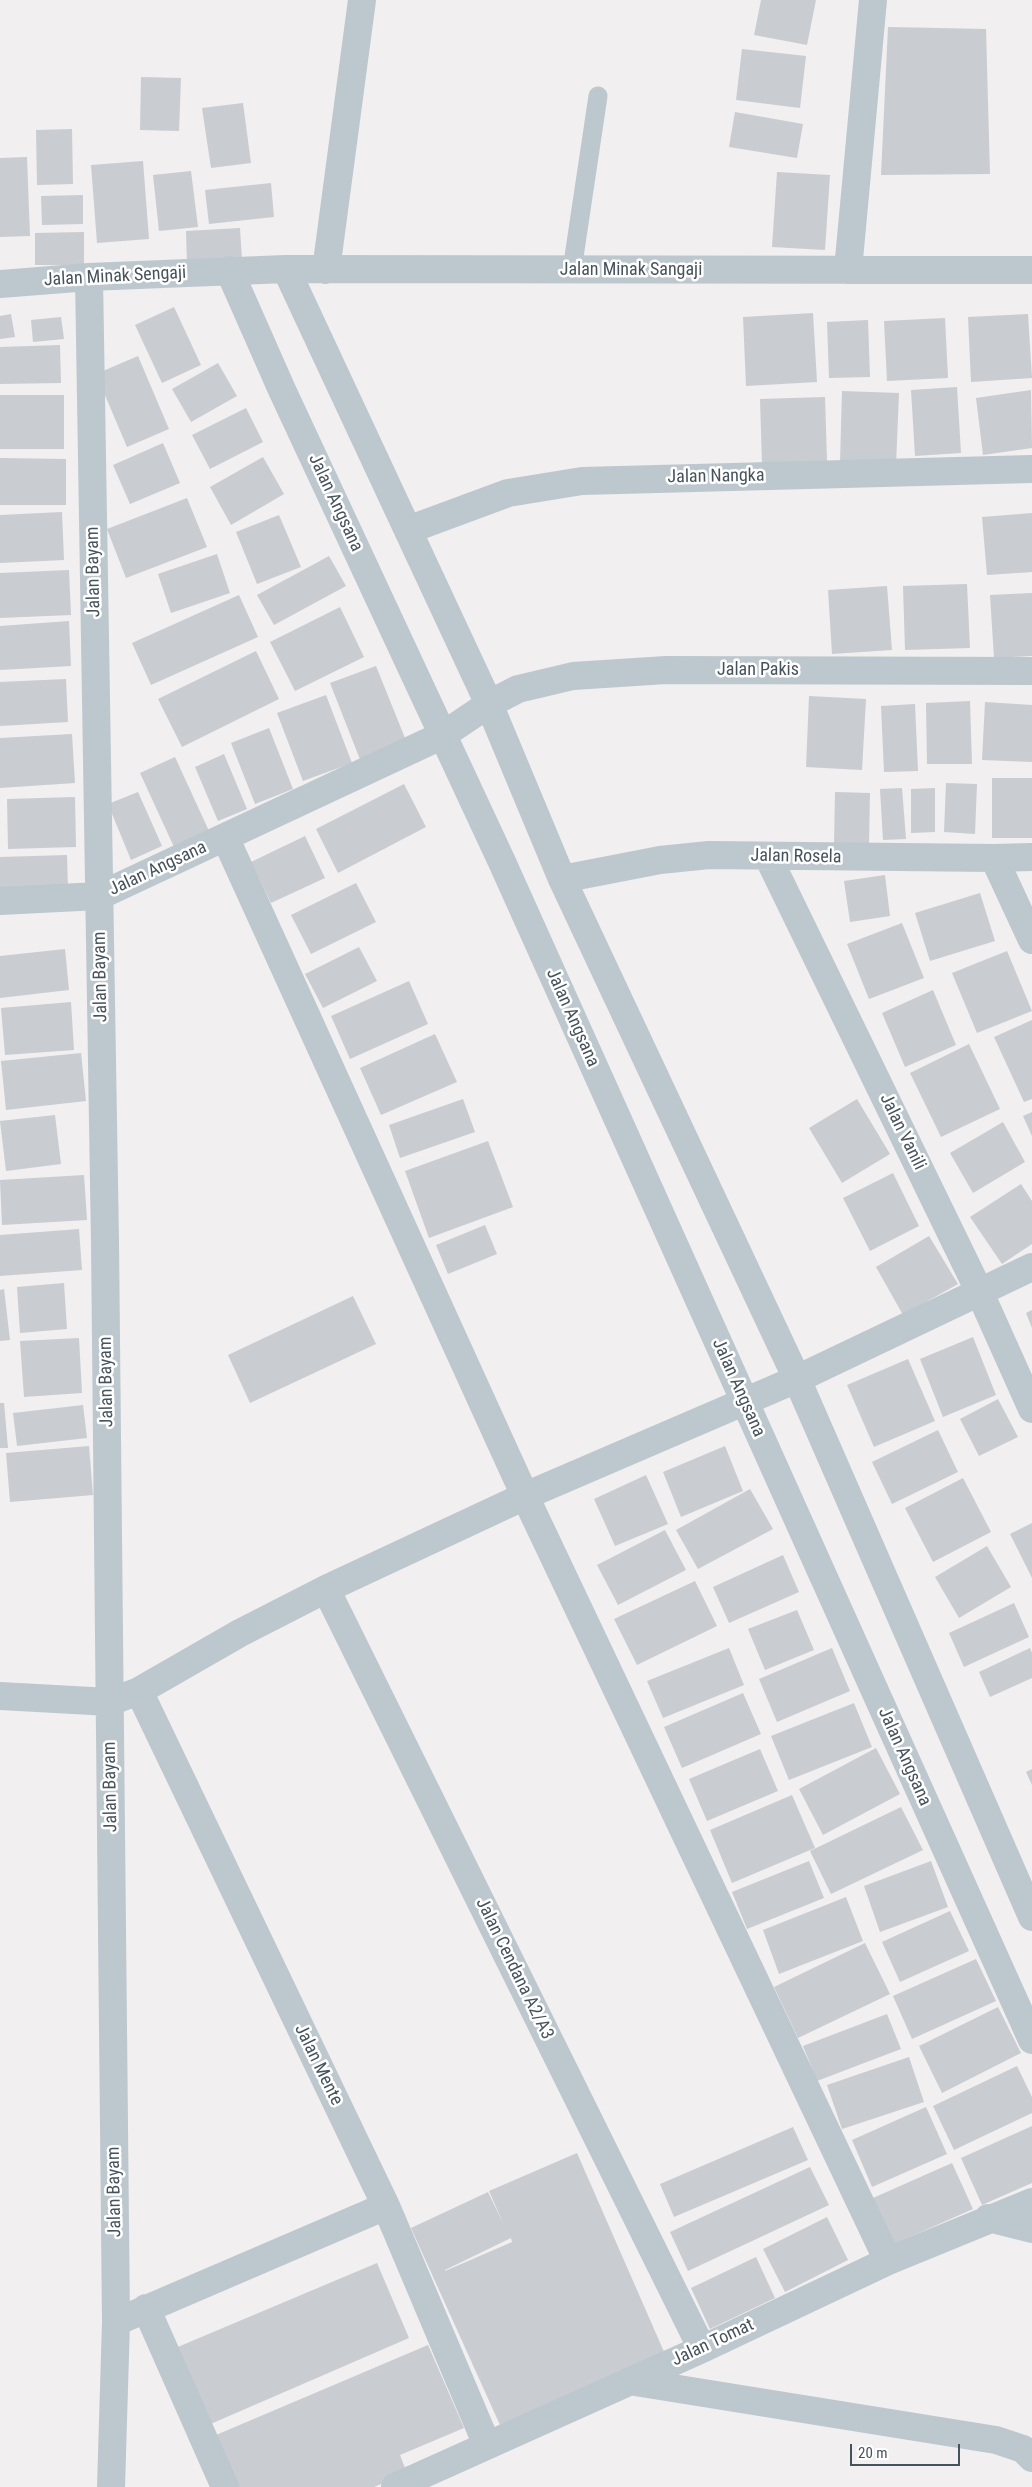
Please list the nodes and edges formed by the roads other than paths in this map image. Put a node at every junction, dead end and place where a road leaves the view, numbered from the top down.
1 (362, 0) edge
2 (873, 0) edge
3 (598, 96) dead end
4 (229, 270) junction
5 (286, 270) junction
6 (326, 270) junction
7 (572, 270) junction
8 (848, 270) junction
9 (1032, 270) edge
10 (89, 277) junction
11 (0, 284) edge
12 (1032, 469) edge
13 (408, 530) junction
14 (1032, 671) edge
15 (489, 704) junction
16 (443, 735) junction
17 (225, 837) junction
18 (768, 857) junction
19 (1032, 857) edge
20 (994, 858) junction
21 (562, 879) junction
22 (99, 896) junction
23 (0, 900) edge
24 (1032, 940) edge
25 (1032, 1268) edge
26 (980, 1293) junction
27 (797, 1378) junction
28 (744, 1402) junction
29 (1032, 1409) edge
30 (525, 1496) junction
31 (326, 1589) junction
32 (139, 1690) junction
33 (0, 1696) edge
34 (110, 1702) junction
35 (1032, 1917) edge
36 (1032, 2040) edge
37 (1032, 2202) edge
38 (386, 2206) junction
39 (988, 2218) junction
40 (1032, 2229) edge
41 (888, 2261) junction
42 (146, 2308) junction
43 (116, 2322) junction
44 (702, 2349) junction
45 (629, 2381) junction
46 (487, 2445) junction
47 (1032, 2458) edge
48 (111, 2487) edge
49 (226, 2487) edge
50 (395, 2487) edge

1 - 6 street
2 - 8 street
3 - 7 lane
4 - 5 street, Jalan Minak Sangaji
4 - 10 street, Jalan Minak Sengaji
4 - 16 street, Jalan Angsana
5 - 6 street, Jalan Minak Sangaji
5 - 13 street
6 - 7 street, Jalan Minak Sangaji
7 - 8 street, Jalan Minak Sangaji
8 - 9 street, Jalan Minak Sangaji
10 - 11 street, Jalan Minak Sengaji
10 - 22 street, Jalan Bayam
12 - 13 street, Jalan Nangka
13 - 15 street
14 - 15 street, Jalan Pakis
15 - 16 street, Jalan Pakis
15 - 21 street
16 - 17 street, Jalan Angsana
16 - 28 street, Jalan Angsana
17 - 22 street, Jalan Angsana
17 - 30 street
18 - 20 street, Jalan Rosela
18 - 21 street, Jalan Rosela
18 - 26 street, Jalan Vanili
19 - 20 street, Jalan Rosela
20 - 24 street
21 - 27 street
22 - 23 street, Jalan Angsana
22 - 34 street, Jalan Bayam
25 - 26 street
26 - 27 street
26 - 29 street, Jalan Vanili
27 - 28 street
27 - 35 street
28 - 30 street
28 - 36 street, Jalan Angsana
30 - 31 street
30 - 41 street
31 - 32 street
31 - 44 street, Jalan Cendana A2/A3
32 - 34 street
32 - 38 street, Jalan Mente
33 - 34 street
34 - 43 street, Jalan Bayam
37 - 39 street, Jalan Tomat
38 - 42 street
38 - 46 street, Jalan Mente
39 - 40 street
39 - 41 street, Jalan Tomat
41 - 44 street, Jalan Tomat
42 - 43 street
42 - 49 street
43 - 48 street, Jalan Bayam
44 - 45 street, Jalan Tomat
45 - 46 street, Jalan Tomat
45 - 47 street
46 - 50 street, Jalan Tomat

